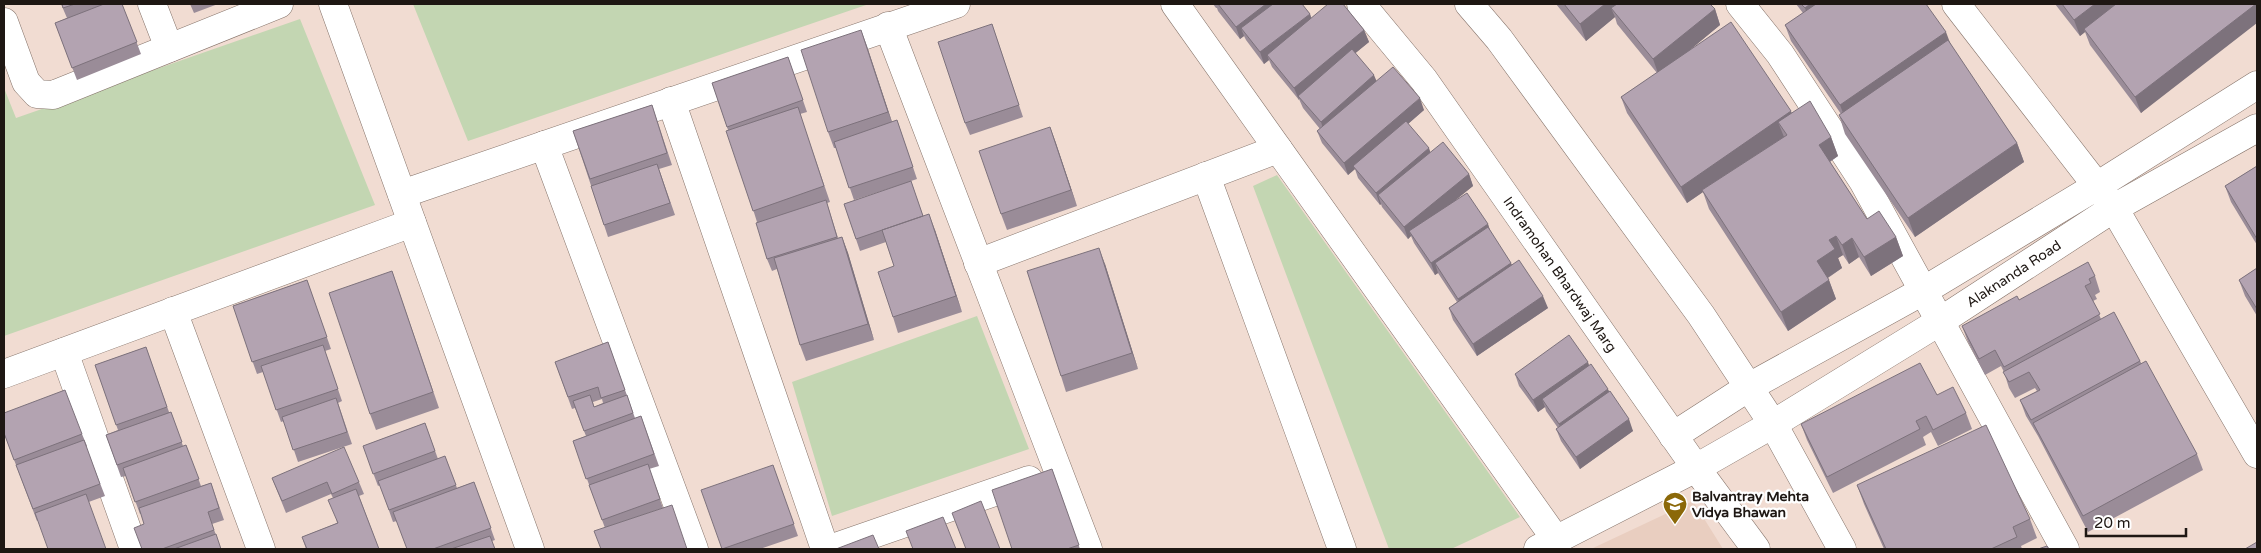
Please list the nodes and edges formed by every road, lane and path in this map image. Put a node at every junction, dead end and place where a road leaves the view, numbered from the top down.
1 (152, 4) edge
2 (279, 4) edge
3 (333, 4) edge
4 (956, 4) edge
5 (1175, 4) edge
6 (1361, 4) edge
7 (1469, 4) edge
8 (1740, 4) edge
9 (1956, 4) edge
10 (4, 22) edge
11 (888, 26) junction
12 (170, 48) junction
13 (2257, 85) edge
14 (671, 101) junction
15 (2257, 128) edge
16 (544, 145) junction
17 (1278, 149) junction
18 (1206, 176) junction
19 (2097, 186) junction
20 (402, 194) junction
21 (2114, 208) junction
22 (412, 223) junction
23 (978, 263) junction
24 (1923, 291) junction
25 (173, 312) junction
26 (1939, 322) junction
27 (64, 352) junction
28 (4, 374) edge
29 (1749, 387) junction
30 (1773, 424) junction
31 (1674, 436) junction
32 (2257, 454) edge
33 (1696, 468) junction
34 (1057, 470) junction
35 (1548, 545) edge
36 (134, 549) edge
37 (261, 549) edge
38 (530, 549) edge
39 (694, 549) edge
40 (825, 549) edge
41 (830, 549) edge
42 (1088, 549) edge
43 (1342, 549) edge
44 (1756, 549) edge
45 (1842, 549) edge
46 (2065, 549) edge

1 - 12 street
2 - 12 street
3 - 20 street
4 - 11 street
5 - 17 street
6 - 31 street, Indramohan Bhardwaj Marg
7 - 29 street
8 - 24 street
9 - 19 street
10 - 12 street
11 - 14 street
11 - 23 street
13 - 19 street
14 - 16 street
14 - 40 street
15 - 21 street, Alaknanda Road
16 - 20 street
16 - 39 street
17 - 18 street
17 - 35 street
18 - 23 street
18 - 43 street
19 - 21 street
19 - 24 street
20 - 22 street
21 - 26 street, Alaknanda Road
21 - 32 street
22 - 25 street
22 - 38 street
23 - 34 street
24 - 26 street
24 - 29 street
25 - 27 street
25 - 37 street
26 - 30 street, Alaknanda Road
26 - 46 street
27 - 28 street
27 - 36 street
29 - 30 street
29 - 31 street
30 - 33 street, Alaknanda Road
30 - 45 street
31 - 33 street, Indramohan Bhardwaj Marg
33 - 35 street, Alaknanda Road
33 - 44 street, Indramohan Bhardwaj Marg
34 - 41 street
34 - 42 street

